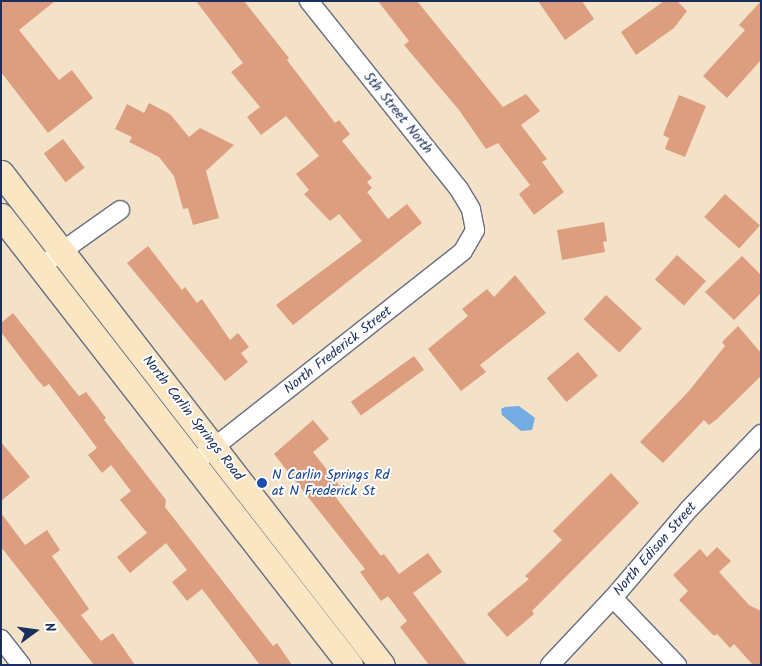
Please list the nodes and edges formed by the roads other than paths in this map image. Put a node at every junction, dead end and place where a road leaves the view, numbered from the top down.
1 (308, 1) edge
2 (1, 173) edge
3 (120, 210) dead end
4 (1, 216) edge
5 (474, 230) joint
6 (61, 251) junction
7 (41, 266) junction
8 (761, 434) edge
9 (216, 447) junction
10 (194, 463) junction
11 (613, 598) junction
12 (1, 639) edge
13 (21, 665) edge
14 (350, 665) edge
15 (382, 665) edge
16 (550, 665) edge
17 (678, 665) edge

1 - 5 street, 5th Street North
2 - 6 main road, North Carlin Springs Road
3 - 6 street
4 - 7 main road, North Carlin Springs Road
5 - 9 street, North Frederick Street
6 - 7 street
6 - 9 main road, North Carlin Springs Road
7 - 10 main road, North Carlin Springs Road
8 - 11 street, North Edison Street
9 - 10 street, North Frederick Street
9 - 15 main road, North Carlin Springs Road
10 - 14 main road, North Carlin Springs Road
11 - 16 street, North Edison Street
11 - 17 street
12 - 13 street

